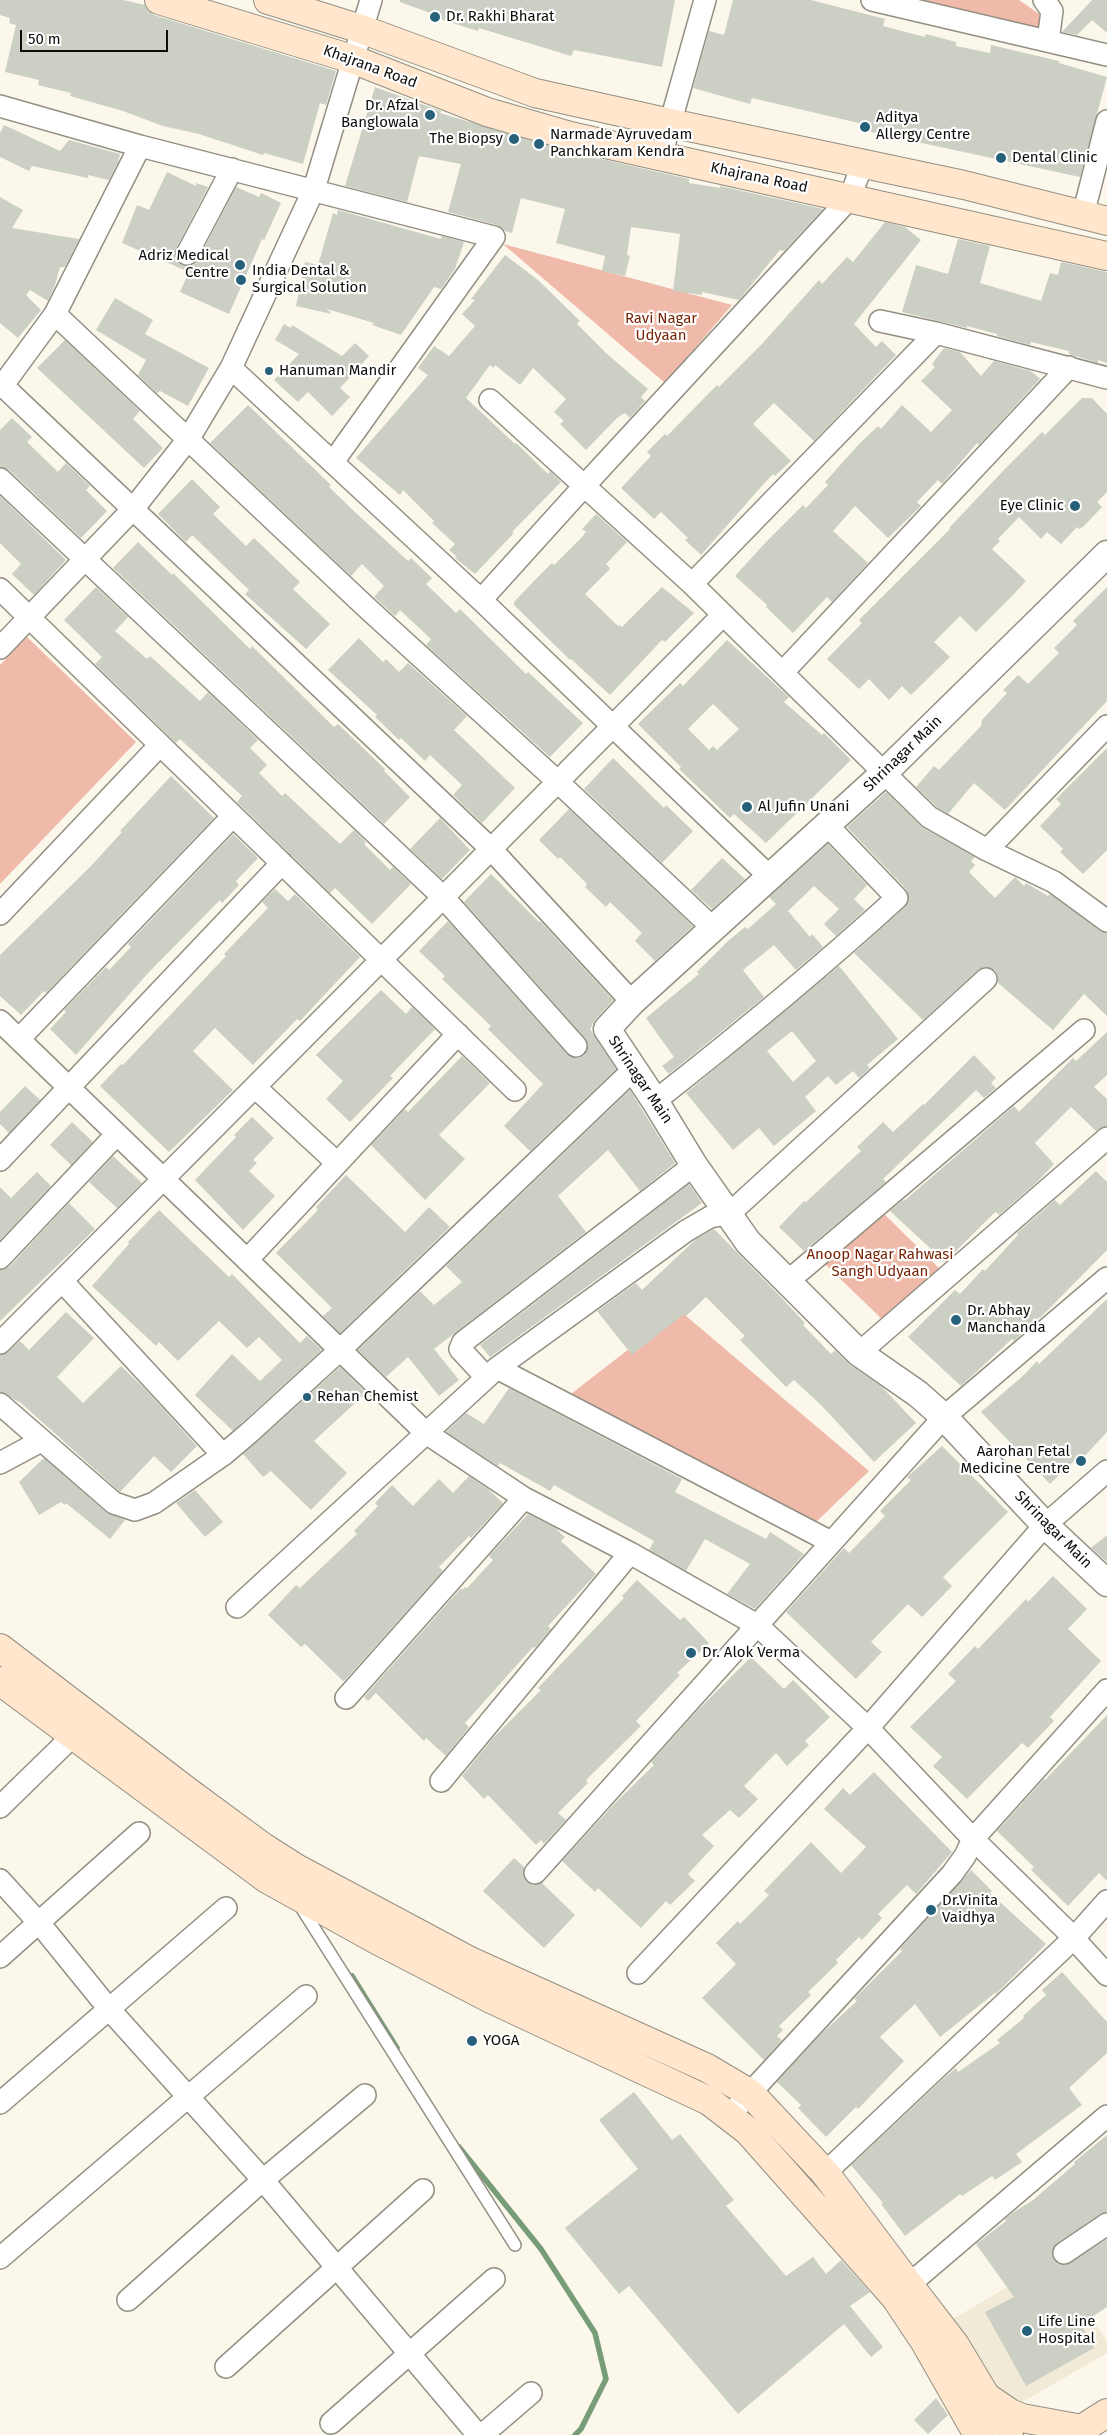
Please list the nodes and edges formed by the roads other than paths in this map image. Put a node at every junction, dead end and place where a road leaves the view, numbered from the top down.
1 (159, 0) edge
2 (268, 0) edge
3 (370, 0) edge
4 (705, 0) edge
5 (872, 0) edge
6 (1044, 0) edge
7 (361, 29) junction
8 (1048, 42) junction
9 (1107, 55) edge
10 (352, 59) junction
11 (0, 106) edge
12 (1107, 121) edge
13 (670, 123) junction
14 (140, 146) junction
15 (661, 156) junction
16 (862, 162) junction
17 (232, 169) junction
18 (314, 189) junction
19 (850, 198) junction
20 (1095, 218) edge
21 (187, 254) dead end
22 (1107, 256) edge
23 (56, 314) junction
24 (880, 321) dead end
25 (936, 333) junction
26 (1069, 367) junction
27 (231, 368) junction
28 (1107, 378) edge
29 (1, 384) edge
30 (490, 400) dead end
31 (189, 438) junction
32 (333, 462) junction
33 (0, 479) edge
34 (585, 485) junction
35 (133, 509) junction
36 (1107, 554) edge
37 (85, 560) junction
38 (692, 584) junction
39 (0, 589) edge
40 (482, 600) junction
41 (723, 615) junction
42 (30, 618) junction
43 (0, 648) edge
44 (784, 672) junction
45 (612, 726) junction
46 (1107, 726) edge
47 (160, 745) junction
48 (884, 773) junction
49 (557, 781) junction
50 (233, 816) junction
51 (828, 826) junction
52 (490, 848) junction
53 (987, 850) junction
54 (282, 863) junction
55 (770, 877) junction
56 (443, 897) junction
57 (1102, 909) edge
58 (0, 914) edge
59 (714, 928) junction
60 (382, 961) junction
61 (986, 979) dead end
62 (632, 1002) junction
63 (0, 1021) edge
64 (1084, 1030) dead end
65 (458, 1034) junction
66 (19, 1039) junction
67 (576, 1046) dead end
68 (634, 1070) junction
69 (69, 1088) junction
70 (256, 1088) junction
71 (515, 1090) dead end
72 (655, 1101) junction
73 (117, 1134) junction
74 (1107, 1138) edge
75 (4, 1148) edge
76 (337, 1163) junction
77 (694, 1165) junction
78 (164, 1179) junction
79 (729, 1214) junction
80 (0, 1258) edge
81 (247, 1260) junction
82 (1107, 1278) edge
83 (62, 1281) junction
84 (787, 1282) junction
85 (0, 1343) edge
86 (340, 1350) junction
87 (859, 1353) junction
88 (491, 1372) junction
89 (0, 1404) edge
90 (944, 1417) junction
91 (426, 1434) junction
92 (42, 1441) junction
93 (223, 1455) junction
94 (0, 1463) edge
95 (1107, 1471) edge
96 (524, 1498) junction
97 (1045, 1525) junction
98 (831, 1542) junction
99 (630, 1552) junction
100 (1107, 1583) edge
101 (237, 1607) dead end
102 (758, 1625) junction
103 (0, 1648) edge
104 (0, 1681) edge
105 (1107, 1690) edge
106 (346, 1698) dead end
107 (83, 1727) junction
108 (868, 1728) junction
109 (441, 1781) dead end
110 (0, 1807) edge
111 (139, 1833) dead end
112 (973, 1839) junction
113 (274, 1868) junction
114 (535, 1873) dead end
115 (0, 1880) edge
116 (291, 1892) junction
117 (1107, 1901) edge
118 (226, 1908) dead end
119 (40, 1924) junction
120 (1074, 1938) junction
121 (0, 1957) edge
122 (638, 1973) dead end
123 (1107, 1975) edge
124 (306, 1996) dead end
125 (109, 2009) junction
126 (751, 2094) junction
127 (365, 2095) dead end
128 (188, 2096) junction
129 (0, 2103) edge
130 (729, 2116) junction
131 (1107, 2116) edge
132 (825, 2174) junction
133 (263, 2180) junction
134 (423, 2190) dead end
135 (1107, 2224) edge
136 (515, 2244) dead end
137 (1064, 2253) dead end
138 (0, 2258) edge
139 (336, 2269) junction
140 (494, 2279) dead end
141 (902, 2291) junction
142 (128, 2300) dead end
143 (410, 2354) junction
144 (226, 2366) dead end
145 (532, 2393) dead end
146 (1107, 2413) edge
147 (974, 2420) edge
148 (331, 2423) dead end
149 (1077, 2432) edge
150 (480, 2435) edge
151 (1009, 2435) edge

1 - 10 main road, Khajrana Road
2 - 7 main road, Khajrana Road
3 - 7 street
4 - 13 street
5 - 8 street
6 - 8 street
7 - 10 street
7 - 13 main road, Khajrana Road
8 - 9 street
10 - 15 main road, Khajrana Road
10 - 18 street
11 - 14 street
12 - 20 street
13 - 15 street
13 - 16 main road, Khajrana Road
14 - 17 street
14 - 23 street
15 - 19 main road, Khajrana Road
16 - 19 street
16 - 20 main road, Khajrana Road
17 - 18 street
17 - 21 street
18 - 27 street
18 - 32 street
19 - 22 main road, Khajrana Road
19 - 34 street
23 - 29 street
23 - 31 street
24 - 25 street
25 - 26 street
25 - 38 street
26 - 28 street
26 - 44 street
27 - 31 street
27 - 32 street
29 - 35 street
30 - 34 street
31 - 35 street
31 - 49 street
32 - 40 street
33 - 37 street
34 - 38 street
34 - 40 street
35 - 37 street
35 - 52 street
36 - 48 street, Shrinagar Main
37 - 42 street
37 - 56 street
38 - 41 street
39 - 42 street
40 - 45 street
41 - 44 street
41 - 45 street
42 - 43 street
42 - 47 street
44 - 48 street
45 - 49 street
45 - 55 street
46 - 53 street
47 - 50 street
47 - 58 street
48 - 51 street, Shrinagar Main
48 - 53 street
49 - 52 street
49 - 59 street
50 - 54 street
50 - 66 street
51 - 55 street, Shrinagar Main
51 - 72 street
52 - 56 street
52 - 62 street
53 - 57 street
54 - 60 street
54 - 69 street
55 - 59 street, Shrinagar Main
56 - 60 street
56 - 67 street
59 - 62 street, Shrinagar Main
60 - 65 street
60 - 70 street
61 - 79 street
62 - 68 street, Shrinagar Main
63 - 66 street
64 - 84 street
65 - 71 street
65 - 76 street
66 - 69 street
68 - 72 street, Shrinagar Main
68 - 86 street
69 - 73 street
69 - 75 street
70 - 76 street
70 - 78 street
72 - 77 street, Shrinagar Main
73 - 78 street
73 - 80 street
74 - 87 street
76 - 81 street
77 - 79 street, Shrinagar Main
77 - 88 street
78 - 81 street
78 - 83 street
79 - 84 street, Shrinagar Main
79 - 88 street
81 - 86 street
82 - 90 street
83 - 85 street
83 - 93 street
84 - 87 street, Shrinagar Main
86 - 91 street
86 - 93 street
87 - 90 street, Shrinagar Main
88 - 91 street
88 - 98 street
89 - 92 street
90 - 97 street, Shrinagar Main
90 - 98 street
91 - 96 street
91 - 101 street
92 - 93 street
92 - 94 street
95 - 97 street
96 - 99 street
96 - 106 street
97 - 100 street, Shrinagar Main
97 - 108 street
98 - 102 street
99 - 102 street
99 - 109 street
102 - 108 street
102 - 114 street
103 - 107 main road
104 - 107 main road
105 - 112 street
107 - 110 street
107 - 113 main road
108 - 112 street
108 - 122 street
111 - 119 street
112 - 120 street
112 - 126 street
113 - 116 main road
113 - 126 main road
115 - 119 street
116 - 130 main road
116 - 136 lane
117 - 120 street
118 - 125 street
119 - 121 street
119 - 125 street
120 - 123 street
120 - 132 street
124 - 128 street
125 - 128 street
125 - 129 street
126 - 130 street
126 - 132 main road
127 - 133 street
128 - 133 street
128 - 138 street
130 - 141 main road
131 - 141 street
132 - 141 main road
133 - 139 street
133 - 142 street
134 - 139 street
135 - 137 street
139 - 143 street
139 - 144 street
140 - 143 street
141 - 147 main road
143 - 148 street
143 - 150 street
145 - 150 street
146 - 149 main road
147 - 149 main road
147 - 151 main road

